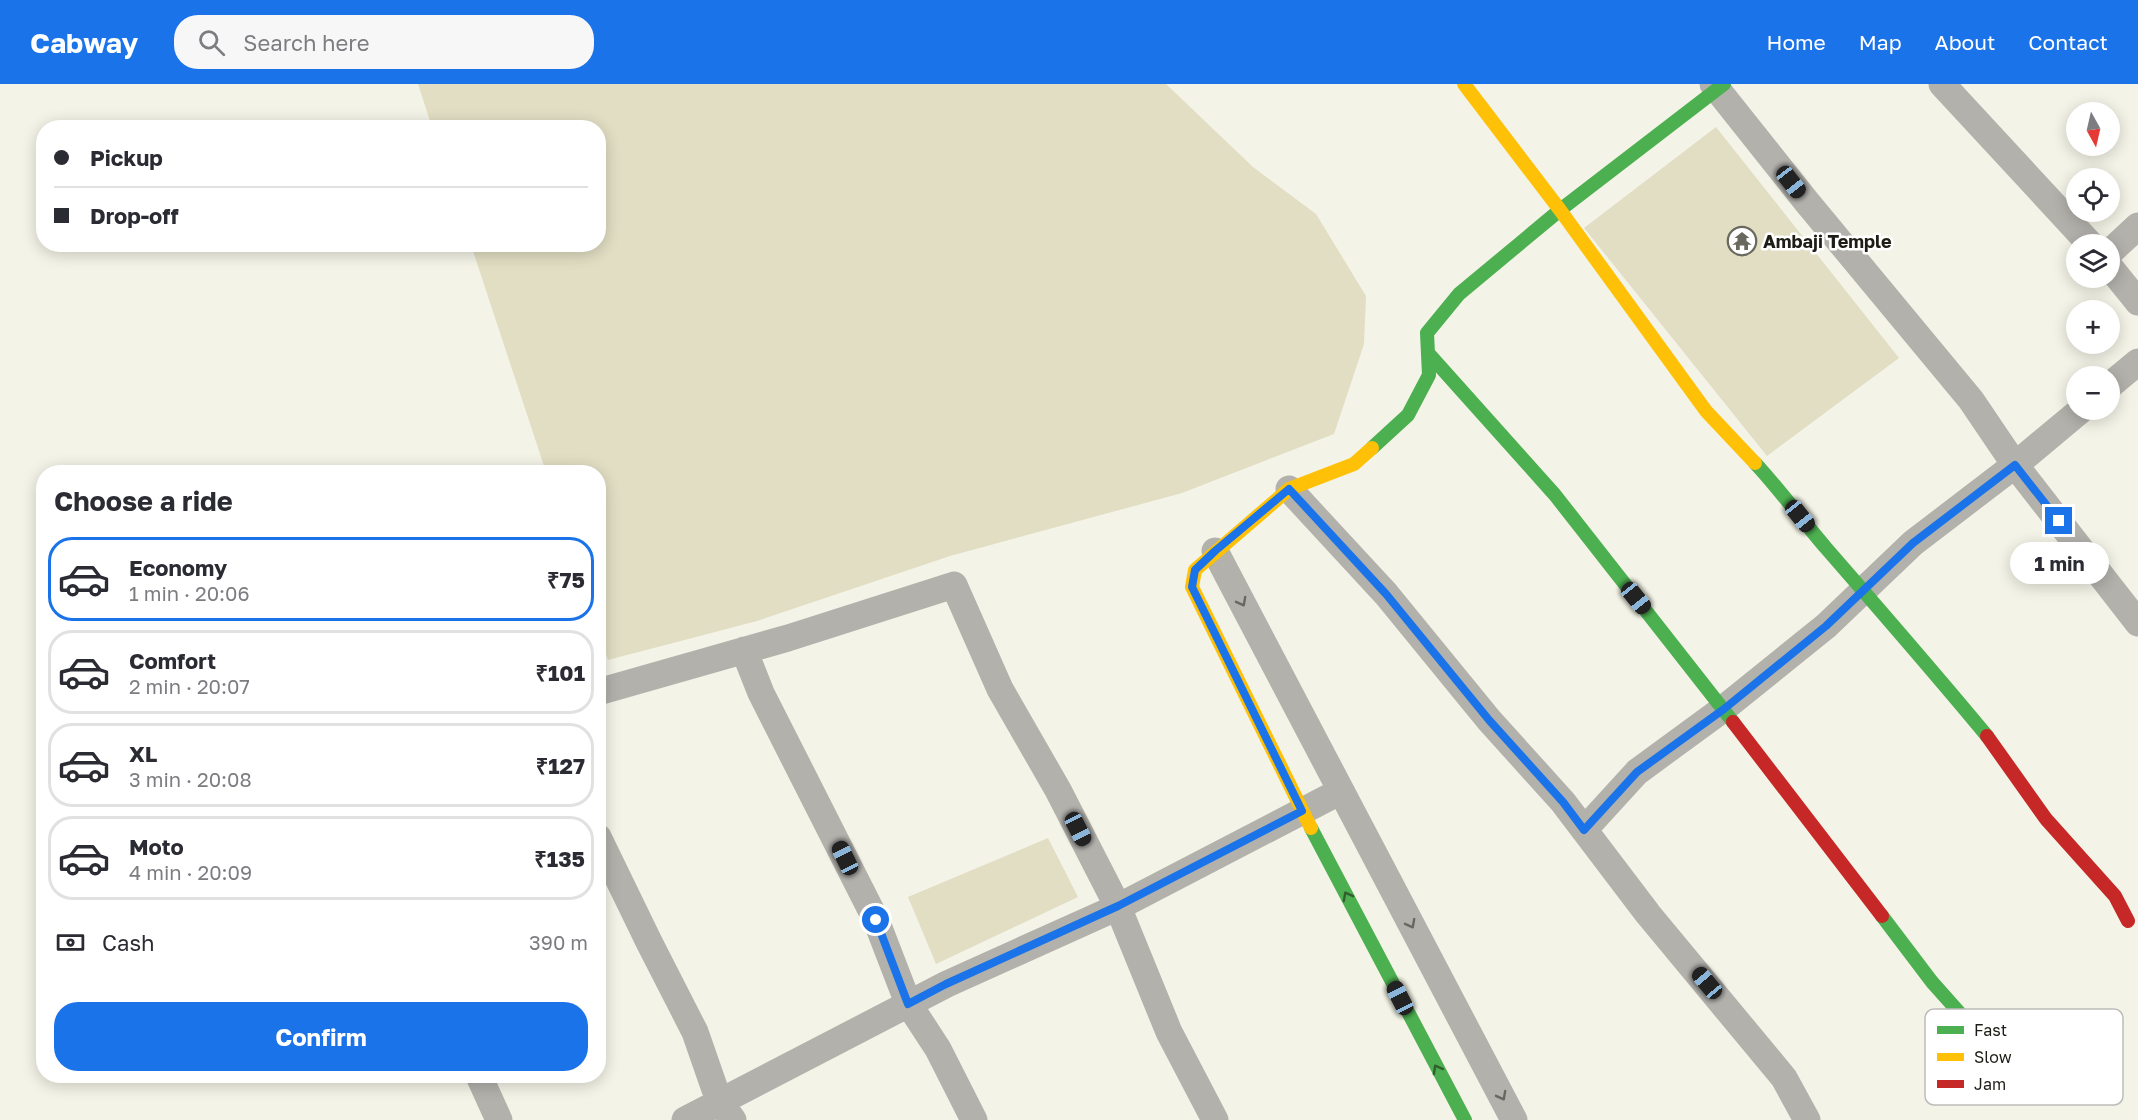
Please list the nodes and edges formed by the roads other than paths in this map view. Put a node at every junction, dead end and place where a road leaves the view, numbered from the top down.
1 (1464, 84) edge
2 (1941, 84) edge
3 (1718, 86) edge
4 (1560, 210) junction
5 (2138, 226) edge
6 (2081, 234) edge
7 (2120, 243) edge
8 (2120, 280) edge
9 (2138, 302) edge
10 (1428, 353) junction
11 (2138, 362) edge
12 (2120, 377) edge
13 (2069, 420) edge
14 (2015, 465) junction
15 (1289, 489) junction
16 (1215, 551) junction
17 (1863, 590) junction
18 (2138, 623) edge
19 (744, 650) junction
20 (606, 690) edge
21 (1724, 709) junction
22 (1341, 791) junction
23 (1302, 811) junction
24 (1584, 830) junction
25 (606, 853) edge
26 (1118, 906) junction
27 (2128, 921) dead end
28 (908, 1004) junction
29 (1956, 1009) edge
30 (482, 1083) edge
31 (725, 1111) edge
32 (500, 1120) edge
33 (685, 1120) edge
34 (974, 1120) edge
35 (1215, 1120) edge
36 (1465, 1120) edge
37 (1514, 1120) edge
38 (1807, 1120) edge

1 - 4 street
2 - 6 street
3 - 4 street
3 - 14 street
4 - 10 street
4 - 17 street
5 - 7 street
8 - 9 street
10 - 15 street
10 - 21 street
11 - 12 street
13 - 14 street
14 - 17 street
14 - 18 street
15 - 16 street
15 - 24 street
16 -> 22 street
16 - 23 street
17 - 21 street
17 - 27 street
19 - 20 street
19 - 26 street
19 - 28 street
21 - 24 street
21 - 29 street
22 - 23 street
22 -> 37 street
23 - 26 street
36 -> 23 street
24 - 38 street
25 - 31 street
26 - 28 street
26 - 35 street
28 - 31 street
28 - 34 street
30 - 32 street
31 - 33 street

